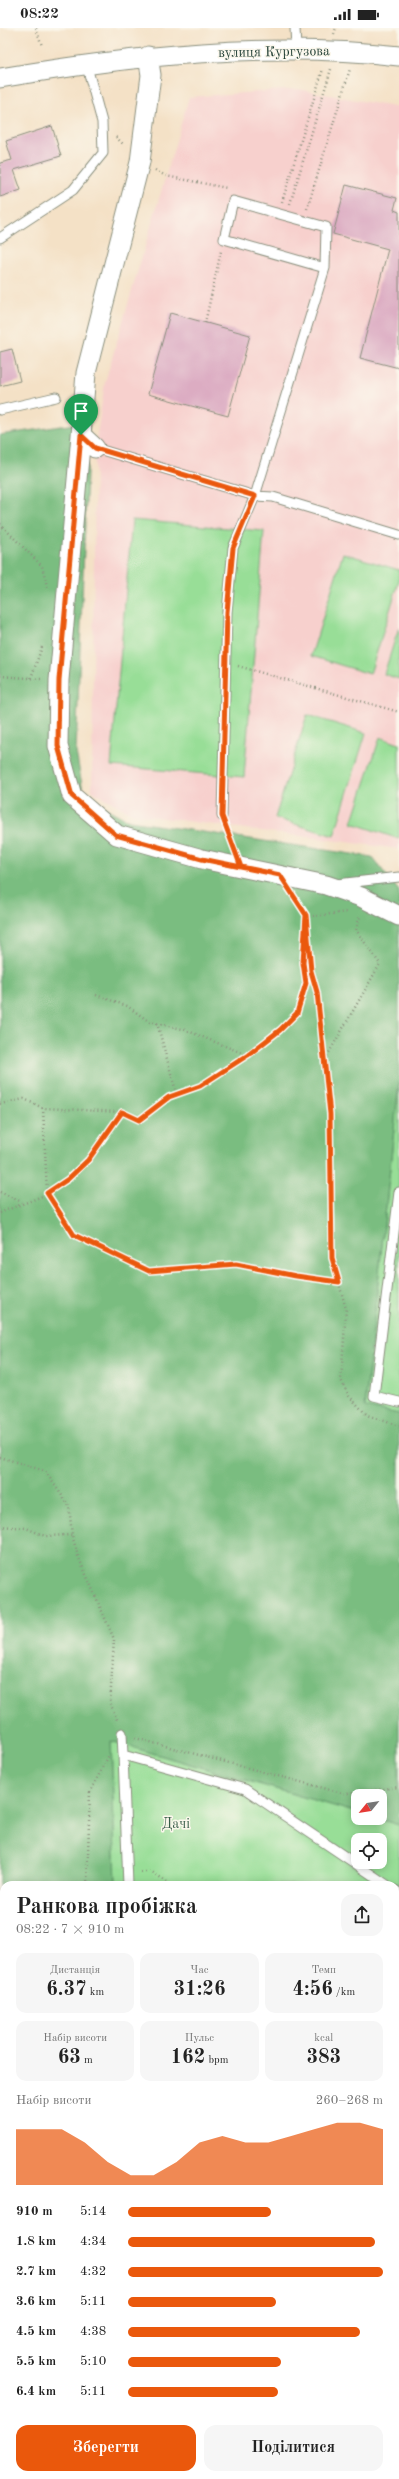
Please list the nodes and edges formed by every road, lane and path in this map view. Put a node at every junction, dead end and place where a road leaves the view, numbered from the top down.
1 (36, 28) edge
2 (295, 28) edge
3 (42, 46) dead end
4 (296, 50) junction
5 (356, 52) junction
6 (148, 56) junction
7 (399, 56) edge
8 (331, 58) junction
9 (86, 63) junction
10 (0, 78) edge
11 (102, 122) junction
12 (140, 162) junction
13 (166, 176) dead end
14 (228, 188) dead end
15 (275, 198) dead end
16 (283, 199) junction
17 (282, 215) junction
18 (303, 221) junction
19 (0, 238) edge
20 (224, 239) junction
21 (325, 268) junction
22 (205, 323) dead end
23 (56, 397) dead end
24 (0, 410) edge
25 (81, 435) junction
26 (95, 448) joint
27 (255, 496) junction
28 (0, 524) edge
29 (399, 535) edge
30 (47, 598) dead end
31 (45, 640) dead end
32 (226, 663) junction
33 (0, 676) edge
34 (31, 678) junction
35 (59, 679) junction
36 (399, 712) edge
37 (222, 816) joint
38 (241, 867) junction
39 (280, 875) junction
40 (399, 877) edge
41 (326, 885) junction
42 (369, 908) junction
43 (306, 915) junction
44 (399, 916) edge
45 (96, 995) dead end
46 (157, 1023) junction
47 (248, 1055) junction
48 (323, 1064) junction
49 (177, 1095) junction
50 (0, 1104) edge
51 (43, 1108) junction
52 (122, 1112) junction
53 (0, 1192) edge
54 (399, 1192) edge
55 (47, 1193) junction
56 (23, 1202) junction
57 (0, 1213) edge
58 (339, 1282) junction
59 (399, 1402) edge
60 (399, 1426) edge
61 (0, 1457) edge
62 (0, 1526) edge
63 (72, 1535) junction
64 (122, 1733) joint
65 (123, 1755) junction
66 (128, 1872) junction
67 (128, 1881) edge
68 (166, 1881) edge
69 (381, 1881) edge

1 - 3 path
2 - 4 lane
4 - 6 street, вулиця Кургузова
4 - 8 street, вулиця Кургузова
5 - 7 street, вулиця Кургузова
5 - 8 street, вулиця Кургузова
5 - 18 path
6 - 9 street, вулиця Кургузова
6 - 12 street
8 - 16 path
8 - 17 path
9 - 10 street, вулиця Кургузова
9 - 11 lane
11 - 12 path
11 - 19 lane
12 - 25 street
13 - 14 path
15 - 16 path
16 - 17 path
17 - 18 lane
17 - 20 lane
18 - 21 lane
20 - 21 lane
20 - 22 path
21 - 27 lane
23 - 24 lane
25 - 26 street
25 - 35 street
26 - 27 lane
27 - 29 lane
27 - 32 lane
28 - 30 path
31 - 34 path
32 - 36 path
32 - 37 lane
33 - 34 path
34 - 35 path
35 - 38 street
37 - 38 path
38 - 39 street
39 - 41 street
39 - 43 path
40 - 41 lane
41 - 42 street
42 - 43 path
42 - 44 street
42 - 48 path
43 - 47 path
43 - 48 path
45 - 46 path
46 - 47 path
46 - 49 path
47 - 49 path
48 - 58 path
49 - 52 path
50 - 51 path
51 - 52 path
51 - 55 path
52 - 55 path
53 - 56 path
54 - 59 lane
55 - 56 path
55 - 58 path
56 - 57 path
58 - 60 path
61 - 63 path
62 - 63 path
63 - 64 path
64 - 65 lane
65 - 66 lane
65 - 69 lane
66 - 67 lane
66 - 68 path

